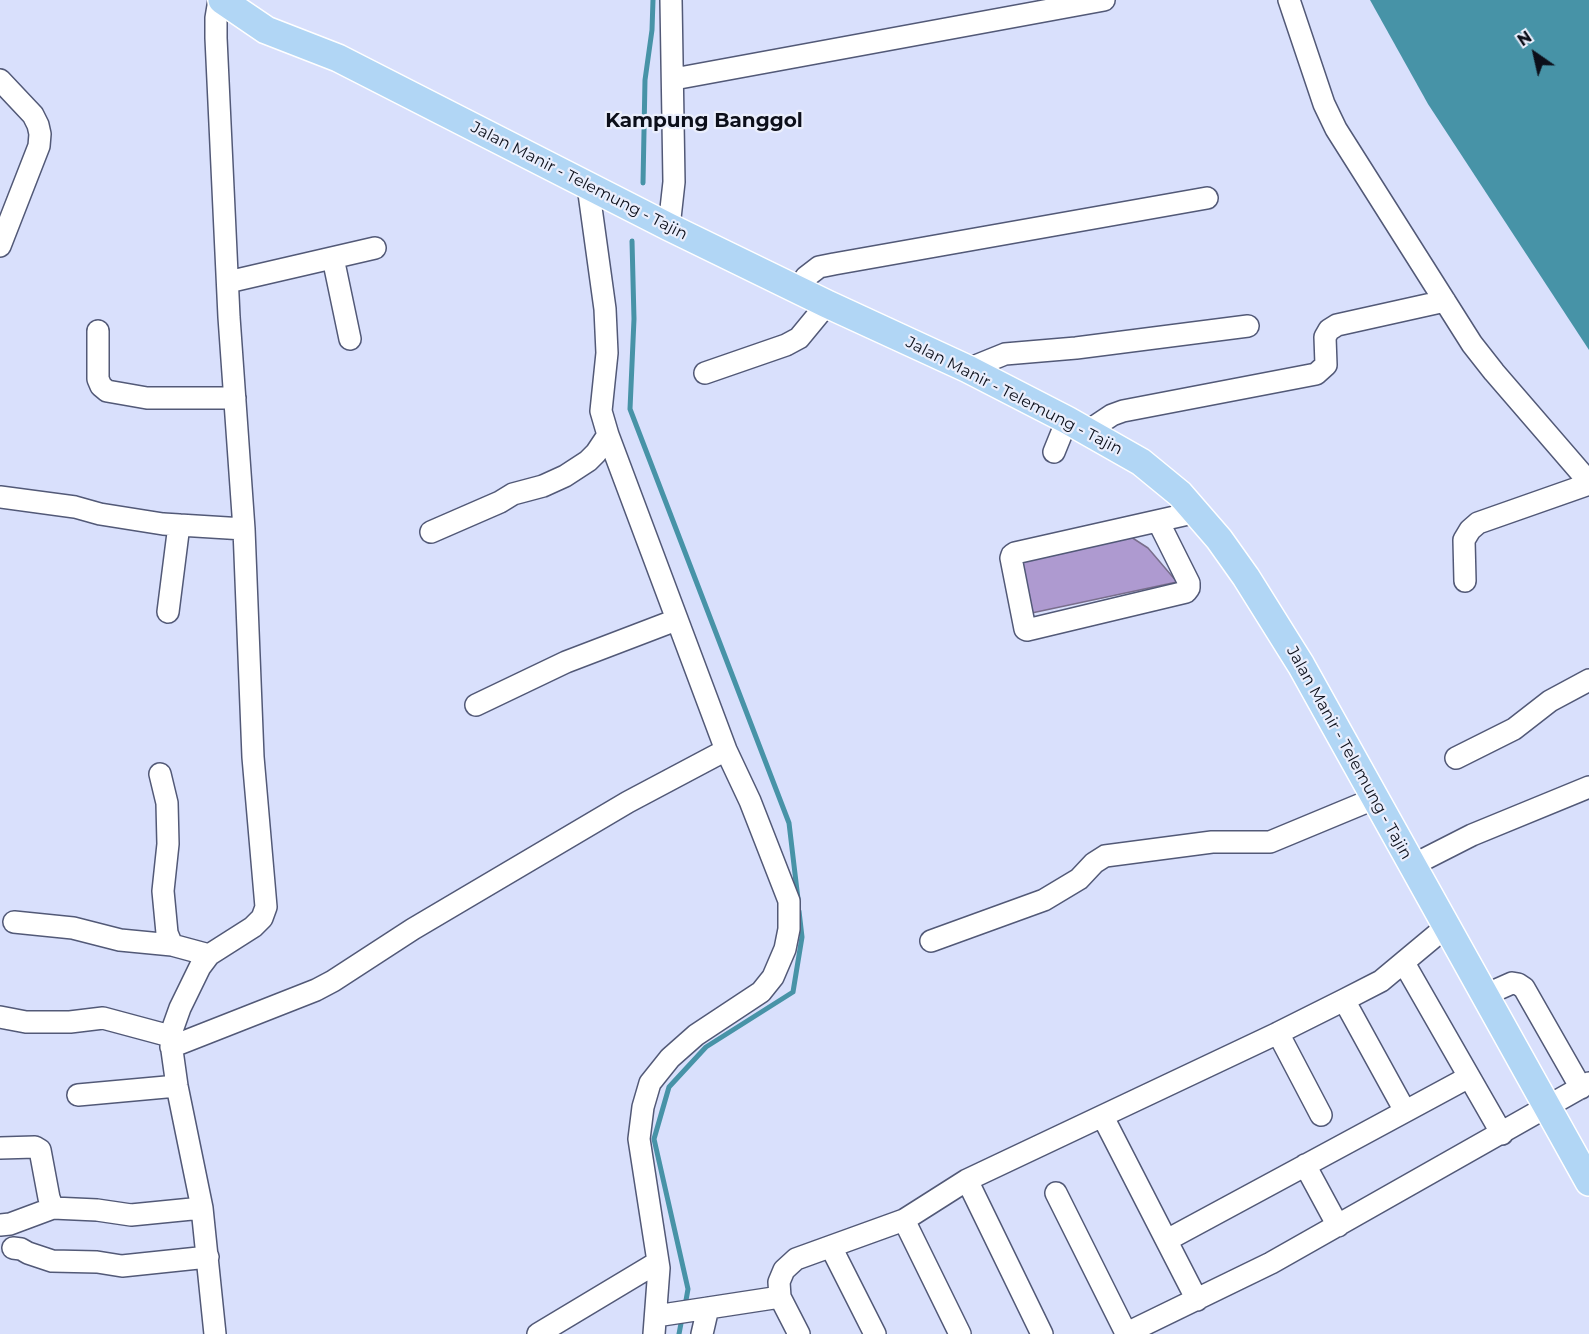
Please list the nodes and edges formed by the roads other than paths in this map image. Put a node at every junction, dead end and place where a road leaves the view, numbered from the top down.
1 (221, 0) edge
2 (671, 0) edge
3 (1104, 0) edge
4 (1289, 0) edge
5 (674, 79) junction
6 (0, 80) edge
7 (588, 186) junction
8 (1207, 198) dead end
9 (669, 227) junction
10 (0, 246) edge
11 (375, 248) dead end
12 (333, 258) junction
13 (228, 282) junction
14 (798, 290) junction
15 (1445, 301) junction
16 (827, 304) junction
17 (1248, 326) dead end
18 (98, 331) dead end
19 (350, 339) dead end
20 (968, 369) junction
21 (705, 373) dead end
22 (235, 398) junction
23 (1077, 425) junction
24 (608, 435) junction
25 (1054, 452) dead end
26 (1589, 483) edge
27 (0, 497) edge
28 (1197, 512) junction
29 (1158, 521) junction
30 (179, 525) junction
31 (244, 529) junction
32 (431, 532) dead end
33 (1465, 581) dead end
34 (168, 612) dead end
35 (676, 620) junction
36 (1589, 680) edge
37 (476, 705) dead end
38 (726, 750) junction
39 (1456, 758) dead end
40 (160, 774) dead end
41 (1589, 787) edge
42 (1376, 798) junction
43 (1413, 865) junction
44 (14, 922) dead end
45 (1447, 926) junction
46 (931, 941) dead end
47 (172, 945) junction
48 (209, 955) junction
49 (1404, 963) junction
50 (1485, 994) junction
51 (1344, 1000) junction
52 (0, 1017) edge
53 (1278, 1033) junction
54 (170, 1042) junction
55 (1469, 1077) junction
56 (177, 1086) junction
57 (1585, 1086) edge
58 (78, 1095) dead end
59 (1549, 1108) junction
60 (1405, 1111) junction
61 (1321, 1114) dead end
62 (1103, 1117) junction
63 (1502, 1134) junction
64 (0, 1148) edge
65 (1305, 1166) junction
66 (967, 1180) junction
67 (1589, 1182) edge
68 (1056, 1193) dead end
69 (53, 1208) junction
70 (202, 1208) junction
71 (904, 1220) junction
72 (0, 1225) edge
73 (1338, 1226) junction
74 (1167, 1240) junction
75 (831, 1247) junction
76 (13, 1248) dead end
77 (208, 1257) junction
78 (658, 1262) junction
79 (780, 1297) junction
80 (1197, 1300) junction
81 (703, 1309) junction
82 (662, 1321) edge
83 (215, 1334) edge
84 (537, 1334) edge
85 (702, 1334) edge
86 (799, 1334) edge
87 (875, 1334) edge
88 (960, 1334) edge
89 (1042, 1334) edge
90 (1125, 1334) edge

1 - 7 main road, Jalan Manir - Telemung - Tajin
1 - 13 street
2 - 5 street
3 - 5 street
4 - 15 street
5 - 9 street
6 - 10 street
7 - 9 main road, Jalan Manir - Telemung - Tajin
7 - 24 street
8 - 14 street
9 - 14 main road, Jalan Manir - Telemung - Tajin
11 - 12 street
12 - 13 street
12 - 19 street
13 - 22 street
14 - 16 main road, Jalan Manir - Telemung - Tajin
15 - 23 street
15 - 26 street
16 - 20 main road, Jalan Manir - Telemung - Tajin
16 - 21 street
17 - 20 street
18 - 22 street
20 - 23 main road, Jalan Manir - Telemung - Tajin
22 - 31 street
23 - 25 street
23 - 28 main road, Jalan Manir - Telemung - Tajin
24 - 32 street
24 - 35 street
26 - 33 street
27 - 30 street
28 - 29 street
28 - 42 main road, Jalan Manir - Telemung - Tajin
29 - 29 street
30 - 31 street
30 - 34 street
31 - 48 street
35 - 37 street
35 - 38 street
36 - 39 street
38 - 54 street
38 - 78 street
40 - 47 street
41 - 43 street
42 - 43 main road, Jalan Manir - Telemung - Tajin
42 - 46 street
43 - 45 main road, Jalan Manir - Telemung - Tajin
44 - 47 street
45 - 49 street
45 - 50 main road, Jalan Manir - Telemung - Tajin
47 - 48 street
48 - 54 street
49 - 51 street
49 - 55 street
50 - 57 street
50 - 59 main road, Jalan Manir - Telemung - Tajin
51 - 53 street
51 - 60 street
52 - 54 street
53 - 61 street
53 - 62 street
54 - 56 street
55 - 60 street
55 - 63 street
56 - 58 street
56 - 70 street
57 - 59 street
59 - 63 street
59 - 67 main road, Jalan Manir - Telemung - Tajin
60 - 65 street
62 - 66 street
62 - 74 street
63 - 73 street
64 - 69 street
65 - 73 street
65 - 74 street
66 - 71 street
66 - 89 street
68 - 90 street
69 - 70 street
69 - 72 street
70 - 77 street
71 - 75 street
71 - 88 street
73 - 80 street
74 - 80 street
75 - 79 street
75 - 87 street
76 - 77 street
77 - 83 street
78 - 82 street
78 - 84 street
79 - 81 street
79 - 86 street
80 - 90 street
81 - 82 street
81 - 85 street

